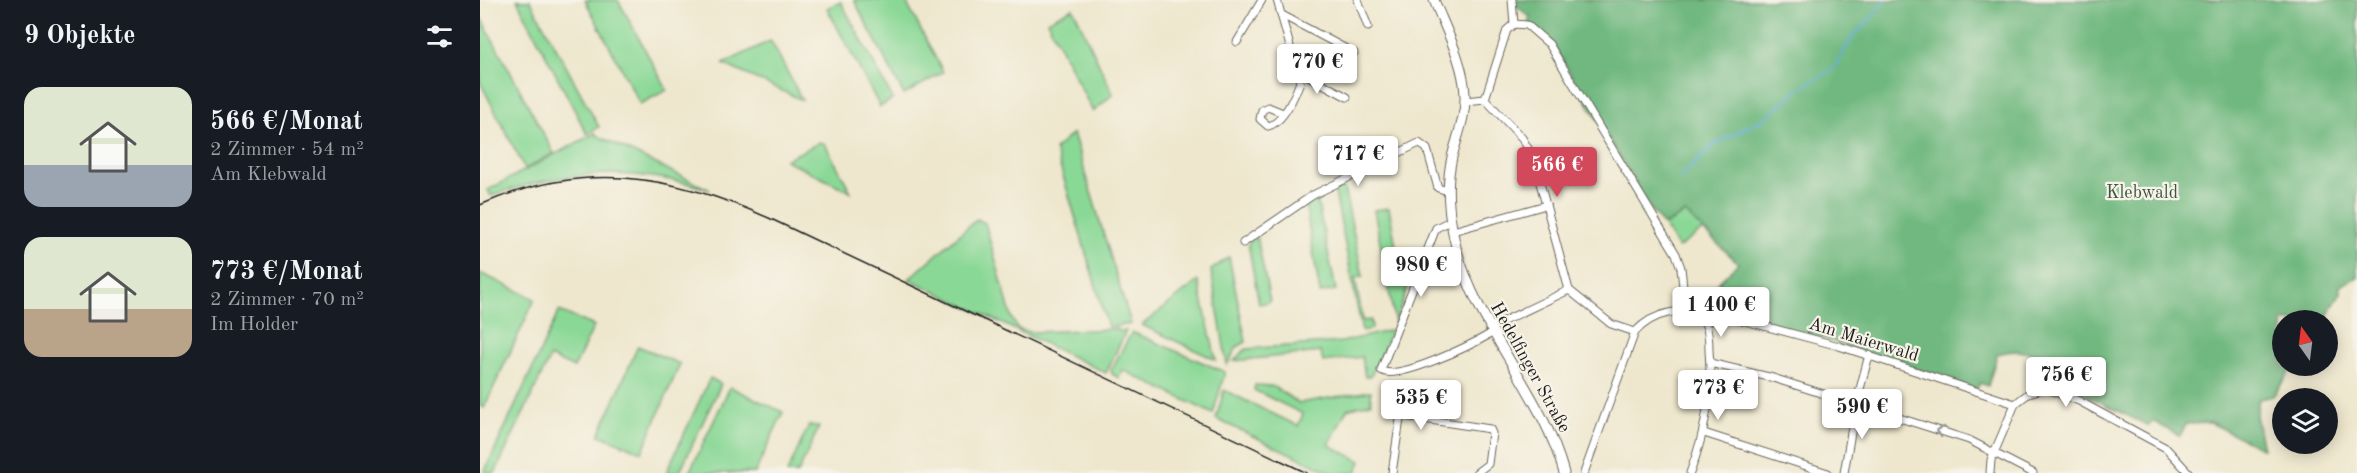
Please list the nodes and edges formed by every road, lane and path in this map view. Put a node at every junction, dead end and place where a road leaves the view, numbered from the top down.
1 (1262, 0) edge
2 (1277, 0) edge
3 (1358, 0) edge
4 (1434, 0) edge
5 (1512, 0) edge
6 (1282, 15) junction
7 (1514, 24) junction
8 (1368, 27) dead end
9 (1237, 42) dead end
10 (1354, 53) dead end
11 (1299, 71) junction
12 (1347, 97) dead end
13 (1485, 99) junction
14 (1465, 101) junction
15 (1283, 113) dead end
16 (1448, 191) junction
17 (1546, 205) junction
18 (1452, 226) junction
19 (1243, 243) dead end
20 (1569, 290) junction
21 (1686, 314) junction
22 (1705, 322) junction
23 (1491, 331) junction
24 (1635, 332) junction
25 (1869, 355) junction
26 (1710, 363) junction
27 (1856, 404) junction
28 (2014, 404) junction
29 (1704, 433) junction
30 (1995, 452) junction
31 (1485, 470) edge
32 (1392, 473) edge
33 (1476, 473) edge
34 (1564, 473) edge
35 (1584, 473) edge
36 (1690, 473) edge
37 (1828, 473) edge
38 (1844, 473) edge
39 (1990, 473) edge
40 (2033, 473) edge
41 (2189, 473) edge

1 - 9 street
2 - 6 street
3 - 8 street
4 - 14 street, Hedelfinger Straße
5 - 7 street
6 - 10 street
6 - 11 street
7 - 13 street
7 - 21 street
11 - 12 street
11 - 15 street
13 - 14 street
13 - 17 street
14 - 16 street, Hedelfinger Straße
16 - 18 street, Hedelfinger Straße
16 - 19 street
17 - 18 street
17 - 20 street
18 - 23 street, Hedelfinger Straße
18 - 23 street
20 - 23 street
20 - 24 street
21 - 22 street
21 - 24 street
22 - 25 street, Am Maierwald
22 - 26 street
23 - 34 street, Hedelfinger Straße
24 - 35 street
25 - 27 street
25 - 28 street, Am Maierwald
26 - 27 street
26 - 29 street
30 -> 27 street
27 - 38 street
28 - 30 street
28 - 41 street
29 - 36 street
29 - 37 street
30 - 39 street
30 - 40 street
31 - 32 street
31 - 33 street

